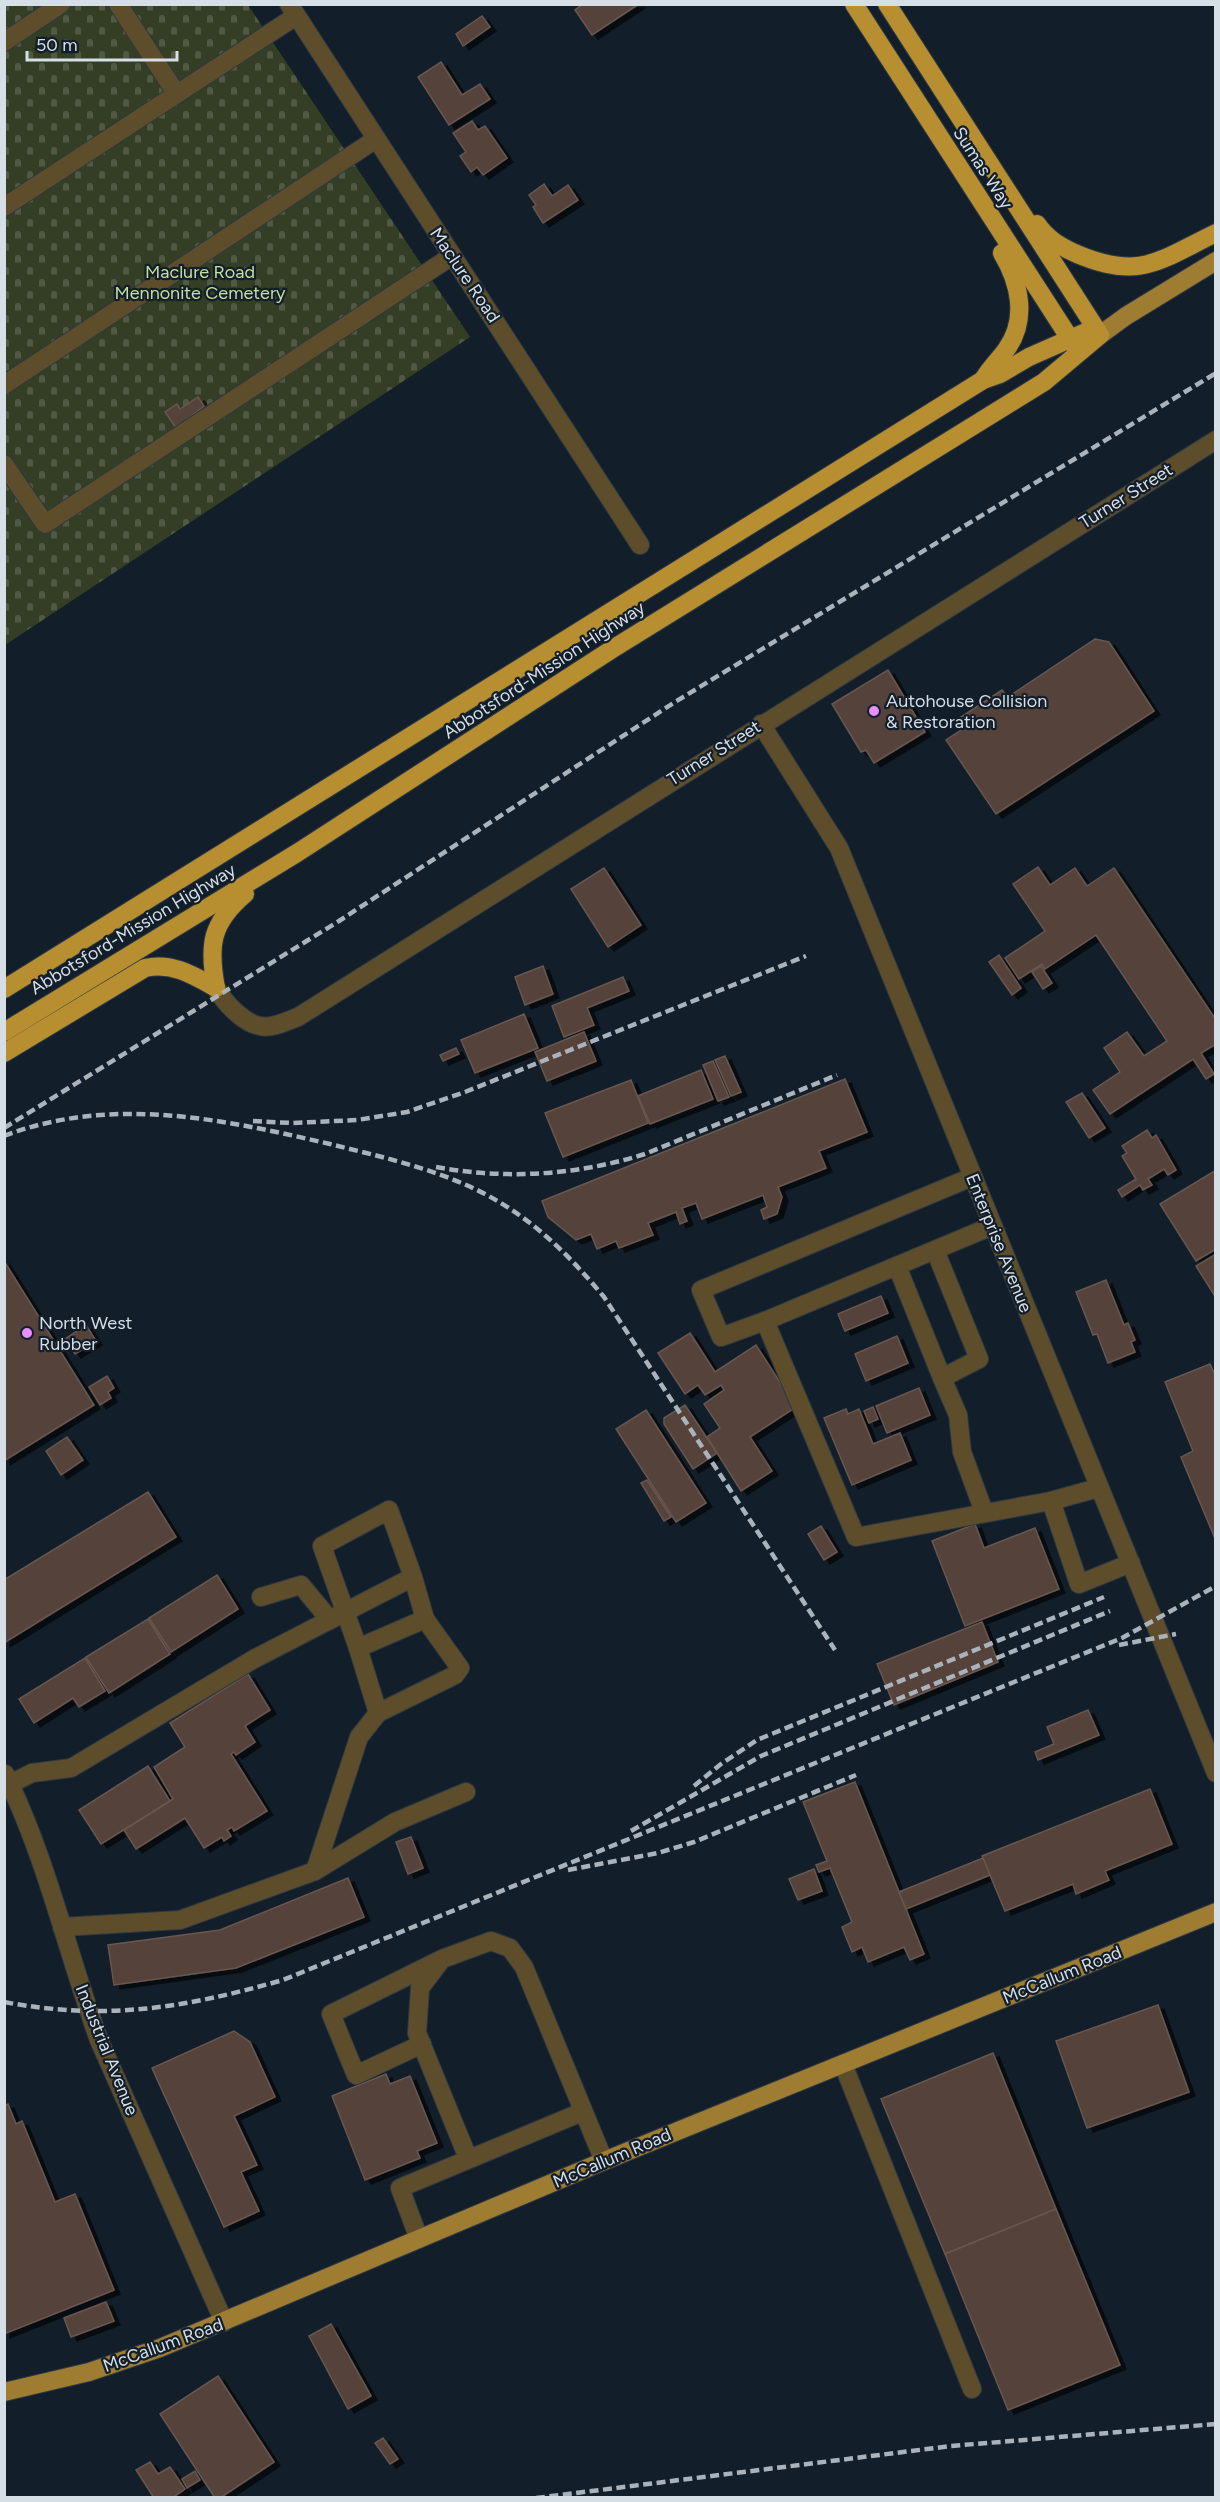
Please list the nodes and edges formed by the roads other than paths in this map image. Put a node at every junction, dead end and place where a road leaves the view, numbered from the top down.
1 (61, 4) edge
2 (118, 4) edge
3 (854, 4) edge
4 (887, 4) edge
5 (292, 10) edge
6 (4, 42) edge
7 (176, 93) junction
8 (946, 99) junction
9 (922, 114) junction
10 (376, 139) junction
11 (4, 207) edge
12 (1215, 233) edge
13 (452, 256) junction
14 (1215, 261) edge
15 (1097, 332) junction
16 (1075, 345) junction
17 (982, 380) junction
18 (4, 385) edge
19 (1215, 440) edge
20 (4, 464) edge
21 (640, 545) dead end
22 (761, 724) junction
23 (297, 853) junction
24 (216, 988) junction
25 (4, 989) edge
26 (4, 1032) edge
27 (4, 1053) edge
28 (972, 1177) junction
29 (992, 1226) junction
30 (935, 1250) junction
31 (897, 1266) junction
32 (765, 1321) junction
33 (942, 1378) junction
34 (1098, 1488) junction
35 (1051, 1502) junction
36 (984, 1512) junction
37 (1131, 1563) junction
38 (413, 1577) junction
39 (261, 1597) dead end
40 (338, 1616) junction
41 (425, 1619) junction
42 (358, 1648) junction
43 (378, 1713) junction
44 (1215, 1773) edge
45 (7, 1778) edge
46 (465, 1792) dead end
47 (315, 1871) junction
48 (1215, 1912) edge
49 (62, 1927) junction
50 (442, 1959) junction
51 (422, 2044) junction
52 (843, 2064) junction
53 (582, 2112) junction
54 (468, 2158) junction
55 (604, 2161) junction
56 (419, 2239) junction
57 (224, 2322) junction
58 (972, 2389) dead end
59 (4, 2392) edge

1 - 6 street
2 - 7 street
3 - 9 highway, Sumas Way
4 - 8 highway, Sumas Way
5 - 7 street
5 - 10 street, Maclure Road
7 - 11 street
8 - 12 highway
8 - 15 highway, Sumas Way
9 - 16 highway, Sumas Way
9 - 17 highway
10 - 13 street, Maclure Road
10 - 18 street
13 - 20 street
13 - 21 street, Maclure Road
14 - 15 main road
15 - 16 highway, Abbotsford-Mission Highway
16 - 17 highway, Abbotsford-Mission Highway
16 - 23 highway, Abbotsford-Mission Highway
17 - 25 highway, Abbotsford-Mission Highway
19 - 22 street, Turner Street
22 - 24 street, Turner Street
22 - 28 street, Enterprise Avenue
23 - 24 highway
23 - 26 highway, Abbotsford-Mission Highway
24 - 27 highway
28 - 29 street, Enterprise Avenue
28 - 32 street
29 - 30 street
29 - 34 street, Enterprise Avenue
30 - 31 street
30 - 33 street
31 - 32 street
31 - 33 street
32 - 36 street
33 - 36 street
34 - 35 street
34 - 37 street, Enterprise Avenue
35 - 36 street
35 - 37 street
37 - 44 street, Enterprise Avenue
38 - 40 street
38 - 40 street
38 - 41 street
39 - 40 street
40 - 42 street
40 - 45 street
41 - 42 street
41 - 43 street
42 - 43 street
43 - 47 street
45 - 49 street, Industrial Avenue
46 - 47 street
47 - 49 street
48 - 52 main road, McCallum Road
49 - 57 street, Industrial Avenue
50 - 51 street
50 - 51 street
50 - 53 street
51 - 54 street
52 - 55 main road, McCallum Road
52 - 58 street
53 - 54 street
53 - 55 street
54 - 56 street
55 - 56 main road, McCallum Road
56 - 57 main road, McCallum Road
57 - 59 main road, McCallum Road

